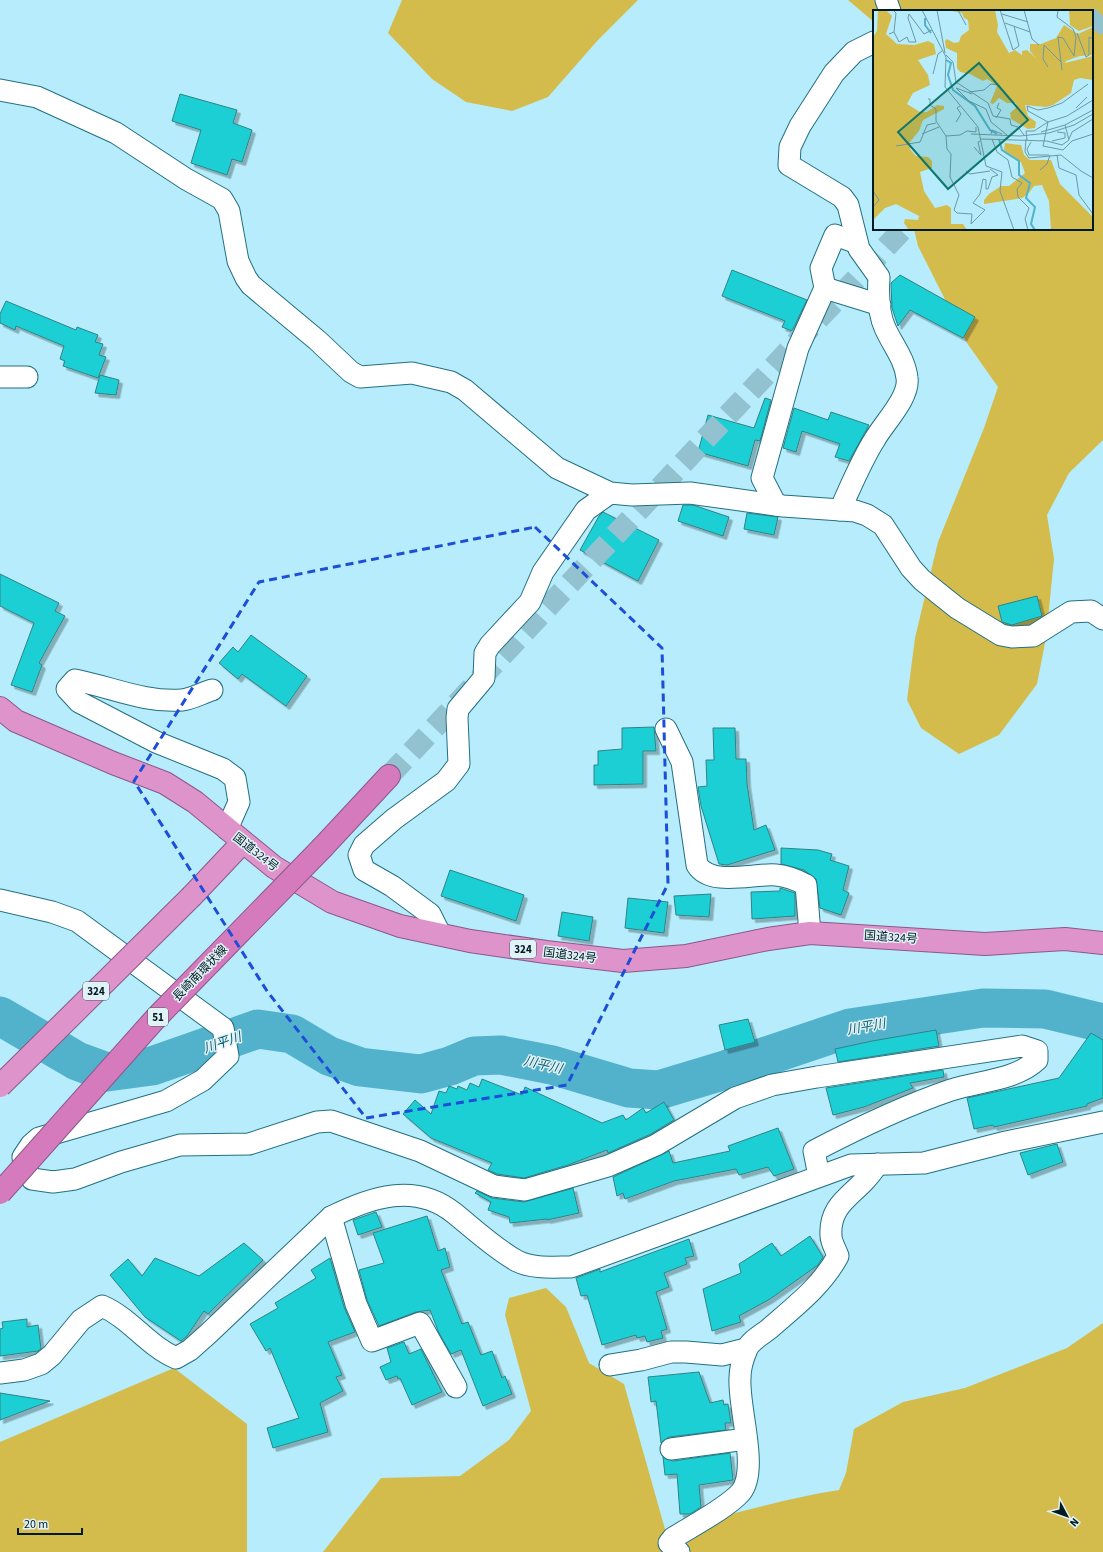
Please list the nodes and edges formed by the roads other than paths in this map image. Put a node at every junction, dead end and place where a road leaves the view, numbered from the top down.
1 (886, 0) edge
2 (890, 10) edge
3 (873, 42) edge
4 (0, 90) edge
5 (857, 243) junction
6 (825, 288) junction
7 (880, 305) junction
8 (27, 376) dead end
9 (0, 377) edge
10 (610, 493) junction
11 (776, 505) junction
12 (840, 510) junction
13 (1103, 619) edge
14 (212, 690) dead end
15 (0, 708) edge
16 (666, 729) dead end
17 (389, 776) tunnel mouth
18 (235, 836) junction
19 (0, 900) edge
20 (810, 933) junction
21 (440, 934) junction
22 (1103, 943) edge
23 (0, 1086) edge
24 (1103, 1122) edge
25 (878, 1164) junction
26 (819, 1176) junction
27 (0, 1193) edge
28 (331, 1217) junction
29 (746, 1349) junction
30 (610, 1365) dead end
31 (0, 1373) edge
32 (456, 1387) dead end
33 (746, 1439) junction
34 (671, 1449) dead end
35 (679, 1552) edge

1 - 2 street
3 - 5 street
4 - 10 street
5 - 6 street
5 - 7 street
6 - 7 street
6 - 11 street
7 - 12 street
8 - 9 street
10 - 11 street
10 - 21 street
11 - 12 street
12 - 13 street
14 - 18 street
15 - 18 highway, 国道324号 / 324
16 - 20 street
17 - 27 highway, 長崎南環状線 / 51, bridge
18 - 21 highway, 国道324号 / 324
18 - 23 highway, 324, bridge
19 - 26 street
20 - 21 highway, 国道324号 / 324
20 - 22 highway, 国道324号 / 324
24 - 25 street
25 - 26 street
25 - 29 street
26 - 28 street
28 - 31 street
28 - 32 street
29 - 30 street
29 - 33 street
33 - 34 street
33 - 35 street

